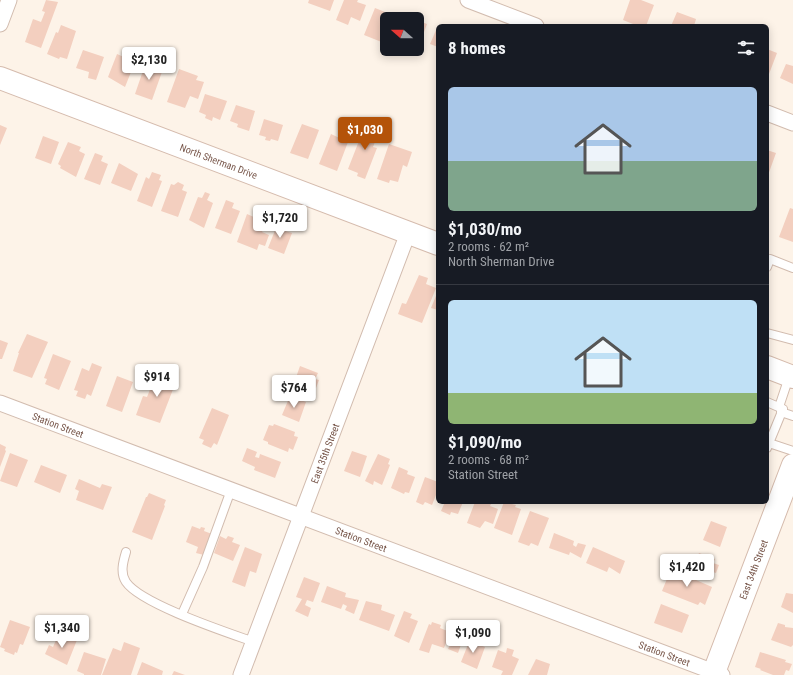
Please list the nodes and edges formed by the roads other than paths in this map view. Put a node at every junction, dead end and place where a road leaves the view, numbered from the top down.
1 (9, 0) edge
2 (468, 0) edge
3 (493, 4) edge
4 (0, 24) edge
5 (532, 24) edge
6 (0, 78) edge
7 (769, 114) edge
8 (793, 123) edge
9 (408, 232) junction
10 (436, 243) edge
11 (769, 262) edge
12 (793, 268) edge
13 (769, 334) edge
14 (793, 340) edge
15 (769, 368) edge
16 (791, 376) edge
17 (0, 403) edge
18 (769, 403) edge
19 (780, 409) junction
20 (793, 416) edge
21 (769, 443) edge
22 (769, 446) edge
23 (793, 451) edge
24 (793, 464) edge
25 (231, 490) junction
26 (301, 516) junction
27 (126, 552) dead end
28 (182, 614) junction
29 (254, 642) junction
30 (717, 674) edge
31 (241, 675) edge

1 - 4 street
2 - 3 street
3 - 5 street
6 - 9 main road, North Sherman Drive
7 - 8 street
9 - 10 main road, North Sherman Drive
9 - 26 street, East 35th Street
11 - 12 lane
13 - 14 lane
15 - 16 main road
16 - 19 lane
17 - 25 street, Station Street
18 - 19 lane
19 - 20 lane
19 - 21 lane
22 - 23 lane
24 - 30 main road, East 34th Street
25 - 26 street, Station Street
25 - 28 lane
26 - 29 street, East 35th Street
26 - 30 street, Station Street
27 - 28 lane
28 - 29 lane
29 - 31 street, East 35th Street

